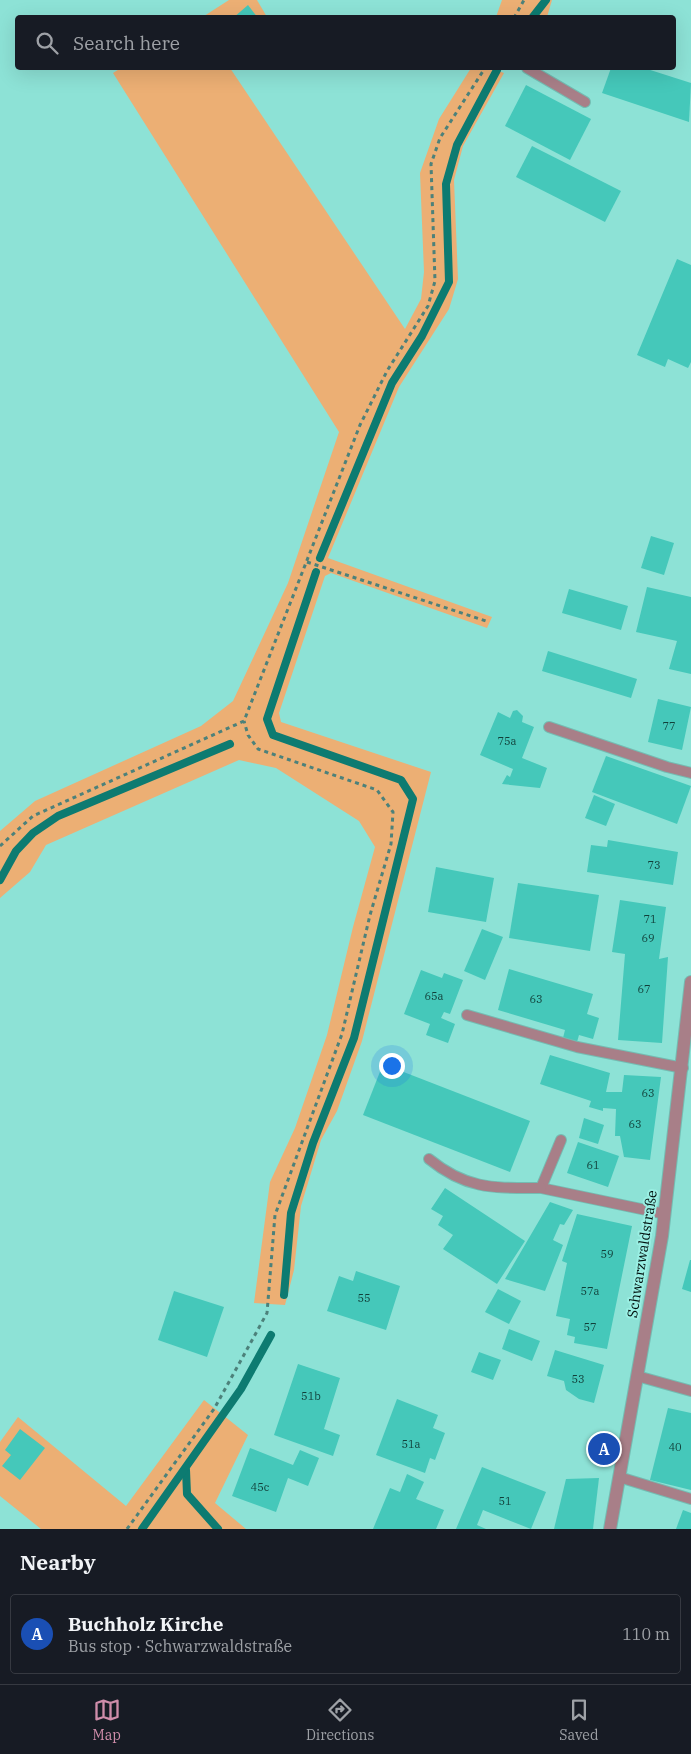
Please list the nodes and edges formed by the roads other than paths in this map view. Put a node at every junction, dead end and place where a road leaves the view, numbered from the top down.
1 (530, 70) edge
2 (585, 102) dead end
3 (549, 727) dead end
4 (691, 772) edge
5 (691, 982) edge
6 (467, 1015) dead end
7 (683, 1068) junction
8 (562, 1140) dead end
9 (429, 1159) dead end
10 (541, 1188) junction
11 (665, 1214) junction
12 (637, 1376) junction
13 (691, 1391) edge
14 (619, 1477) junction
15 (691, 1499) edge
16 (610, 1529) edge

1 - 2 lane
3 - 4 lane
5 - 7 street, Schwarzwaldstraße
6 - 7 lane
7 - 11 street, Schwarzwaldstraße
8 - 10 lane
9 - 10 lane
10 - 11 lane
11 - 12 street, Schwarzwaldstraße
12 - 13 lane
12 - 14 street, Schwarzwaldstraße
14 - 15 lane
14 - 16 street, Schwarzwaldstraße

